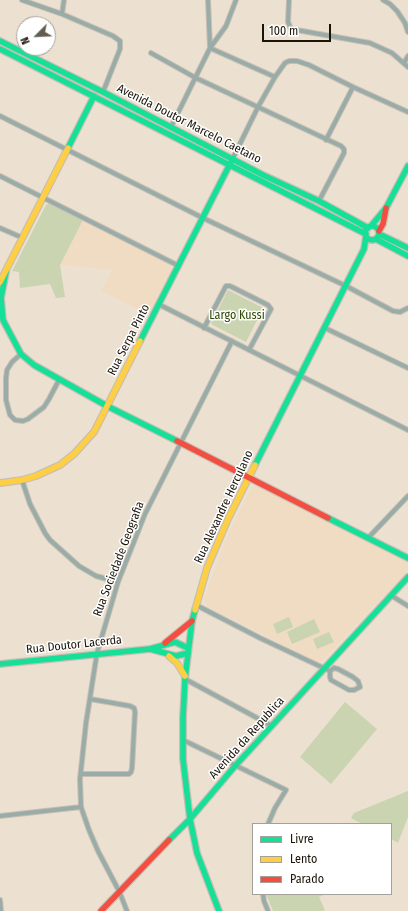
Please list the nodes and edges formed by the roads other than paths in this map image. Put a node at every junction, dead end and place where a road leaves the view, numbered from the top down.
1 (22, 0) edge
2 (64, 0) edge
3 (208, 0) edge
4 (236, 0) edge
5 (289, 0) edge
6 (383, 0) edge
7 (28, 1) edge
8 (62, 14) junction
9 (408, 32) edge
10 (0, 41) edge
11 (210, 48) junction
12 (0, 49) edge
13 (151, 53) dead end
14 (408, 56) edge
15 (406, 65) edge
16 (275, 77) junction
17 (196, 78) junction
18 (353, 87) junction
19 (103, 92) junction
20 (94, 96) junction
21 (258, 107) junction
22 (408, 112) edge
23 (0, 116) edge
24 (171, 128) junction
25 (326, 140) junction
26 (67, 150) junction
27 (233, 158) junction
28 (230, 165) junction
29 (408, 166) edge
30 (0, 176) edge
31 (44, 198) junction
32 (318, 201) junction
33 (386, 208) junction
34 (203, 218) junction
35 (0, 228) edge
36 (368, 231) junction
37 (377, 236) junction
38 (23, 238) junction
39 (408, 248) edge
40 (364, 249) junction
41 (408, 256) edge
42 (179, 266) junction
43 (6, 272) junction
44 (0, 282) edge
45 (346, 286) junction
46 (160, 305) junction
47 (408, 308) edge
48 (1, 318) edge
49 (204, 328) junction
50 (325, 328) junction
51 (232, 341) junction
52 (249, 350) junction
53 (21, 354) junction
54 (408, 368) edge
55 (299, 376) junction
56 (59, 380) junction
57 (108, 406) junction
58 (408, 430) edge
59 (181, 443) junction
60 (248, 478) junction
61 (22, 480) junction
62 (0, 483) edge
63 (408, 496) edge
64 (368, 538) junction
65 (408, 558) edge
66 (408, 577) edge
67 (118, 582) junction
68 (392, 596) junction
69 (196, 605) junction
70 (408, 606) edge
71 (192, 621) junction
72 (162, 645) junction
73 (150, 649) junction
74 (188, 650) junction
75 (164, 652) junction
76 (96, 653) junction
77 (0, 664) edge
78 (327, 670) junction
79 (185, 678) junction
80 (90, 699) junction
81 (272, 726) junction
82 (183, 740) junction
83 (234, 766) junction
84 (81, 774) junction
85 (81, 807) junction
86 (0, 816) edge
87 (190, 819) junction
88 (268, 823) edge
89 (119, 891) junction
90 (262, 895) edge
91 (0, 900) edge
92 (1, 911) edge
93 (101, 911) edge
94 (128, 911) edge
95 (219, 911) edge
96 (268, 911) edge

1 - 7 street
2 - 8 street
3 - 11 street
4 - 11 street
5 - 15 street
6 - 9 street
7 - 8 street
8 - 19 street
10 - 19 street, Avenida Doutor Marcelo Caetano
11 - 16 street
11 - 17 street
12 - 20 street, Avenida Doutor Marcelo Caetano
13 - 17 street
14 - 15 street
16 - 18 street
16 - 21 street
17 - 21 street
17 - 24 street
18 - 22 street
18 - 25 street
19 - 24 street, Avenida Doutor Marcelo Caetano
20 - 26 street
20 - 28 street, Avenida Doutor Marcelo Caetano
21 - 25 street
21 - 27 street
23 - 26 street
24 - 27 street, Avenida Doutor Marcelo Caetano
25 - 32 street
26 - 31 street
26 - 34 street
27 - 28 street, Rua Serpa Pinto
27 - 32 street, Avenida Doutor Marcelo Caetano
28 - 34 street, Rua Serpa Pinto
28 - 36 street, Avenida Doutor Marcelo Caetano
29 - 33 street
30 - 31 street
31 - 38 street
31 - 42 street
32 - 36 street, Avenida Doutor Marcelo Caetano
33 - 36 street
33 - 37 street
34 - 42 street, Rua Serpa Pinto
34 - 45 street
35 - 38 street
36 - 37 street, Avenida Doutor Marcelo Caetano
36 - 37 street, Avenida Doutor Marcelo Caetano
36 - 40 street, Rua Alexandre Herculano
37 - 39 street, Avenida Doutor Marcelo Caetano
37 - 40 street, Rua Alexandre Herculano
37 - 41 street, Avenida Doutor Marcelo Caetano
38 - 43 street
40 - 45 street, Rua Alexandre Herculano
42 - 46 street, Rua Serpa Pinto
43 - 44 street
43 - 48 street
45 - 47 street
45 - 50 street, Rua Alexandre Herculano
46 - 49 street
46 - 57 street, Rua Serpa Pinto
48 - 53 street
49 - 51 street
49 - 52 street
50 - 54 street
50 - 55 street, Rua Alexandre Herculano
51 - 52 street
51 - 59 street, Rua Sociedade Geografia
52 - 55 street
53 - 56 street
53 - 56 street
55 - 58 street
55 - 60 street, Rua Alexandre Herculano
56 - 57 street
57 - 59 street
57 - 61 street, Rua Serpa Pinto
59 - 60 street
59 - 67 street, Rua Sociedade Geografia
60 - 64 street
60 - 69 street, Rua Alexandre Herculano
61 - 62 street, Rua Serpa Pinto
61 - 67 street
63 - 64 street
64 - 65 street
66 - 68 street, Avenida da Republica
67 - 76 street, Rua Sociedade Geografia
68 - 70 street
68 - 78 street, Avenida da Republica
69 - 71 street, Rua Alexandre Herculano
69 - 78 street
71 - 72 street
71 - 74 street, Rua Alexandre Herculano
72 - 73 street, Rua Doutor Lacerda
72 - 74 street, Rua Doutor Lacerda
73 - 75 street, Rua Doutor Lacerda
73 - 76 street, Rua Doutor Lacerda
74 - 75 street, Rua Doutor Lacerda
74 - 79 street, Rua Alexandre Herculano
75 - 79 street
76 - 77 street, Rua Doutor Lacerda
76 - 80 street, Rua Sociedade Geografia
78 - 78 street
78 - 81 street, Avenida da Republica
79 - 81 street
79 - 82 street, Rua Alexandre Herculano
80 - 84 street, Rua Sociedade Geografia
80 - 84 street
81 - 83 street, Avenida da Republica
82 - 83 street
82 - 87 street, Rua Alexandre Herculano
83 - 87 street, Avenida da Republica
83 - 88 street
84 - 85 street, Rua Sociedade Geografia
85 - 86 street
85 - 89 street, Rua Sociedade Geografia
87 - 89 street, Avenida da Republica
87 - 95 street, Rua Alexandre Herculano
89 - 93 street, Avenida da Republica
89 - 94 street, Rua Sociedade Geografia
90 - 96 street
91 - 92 street

